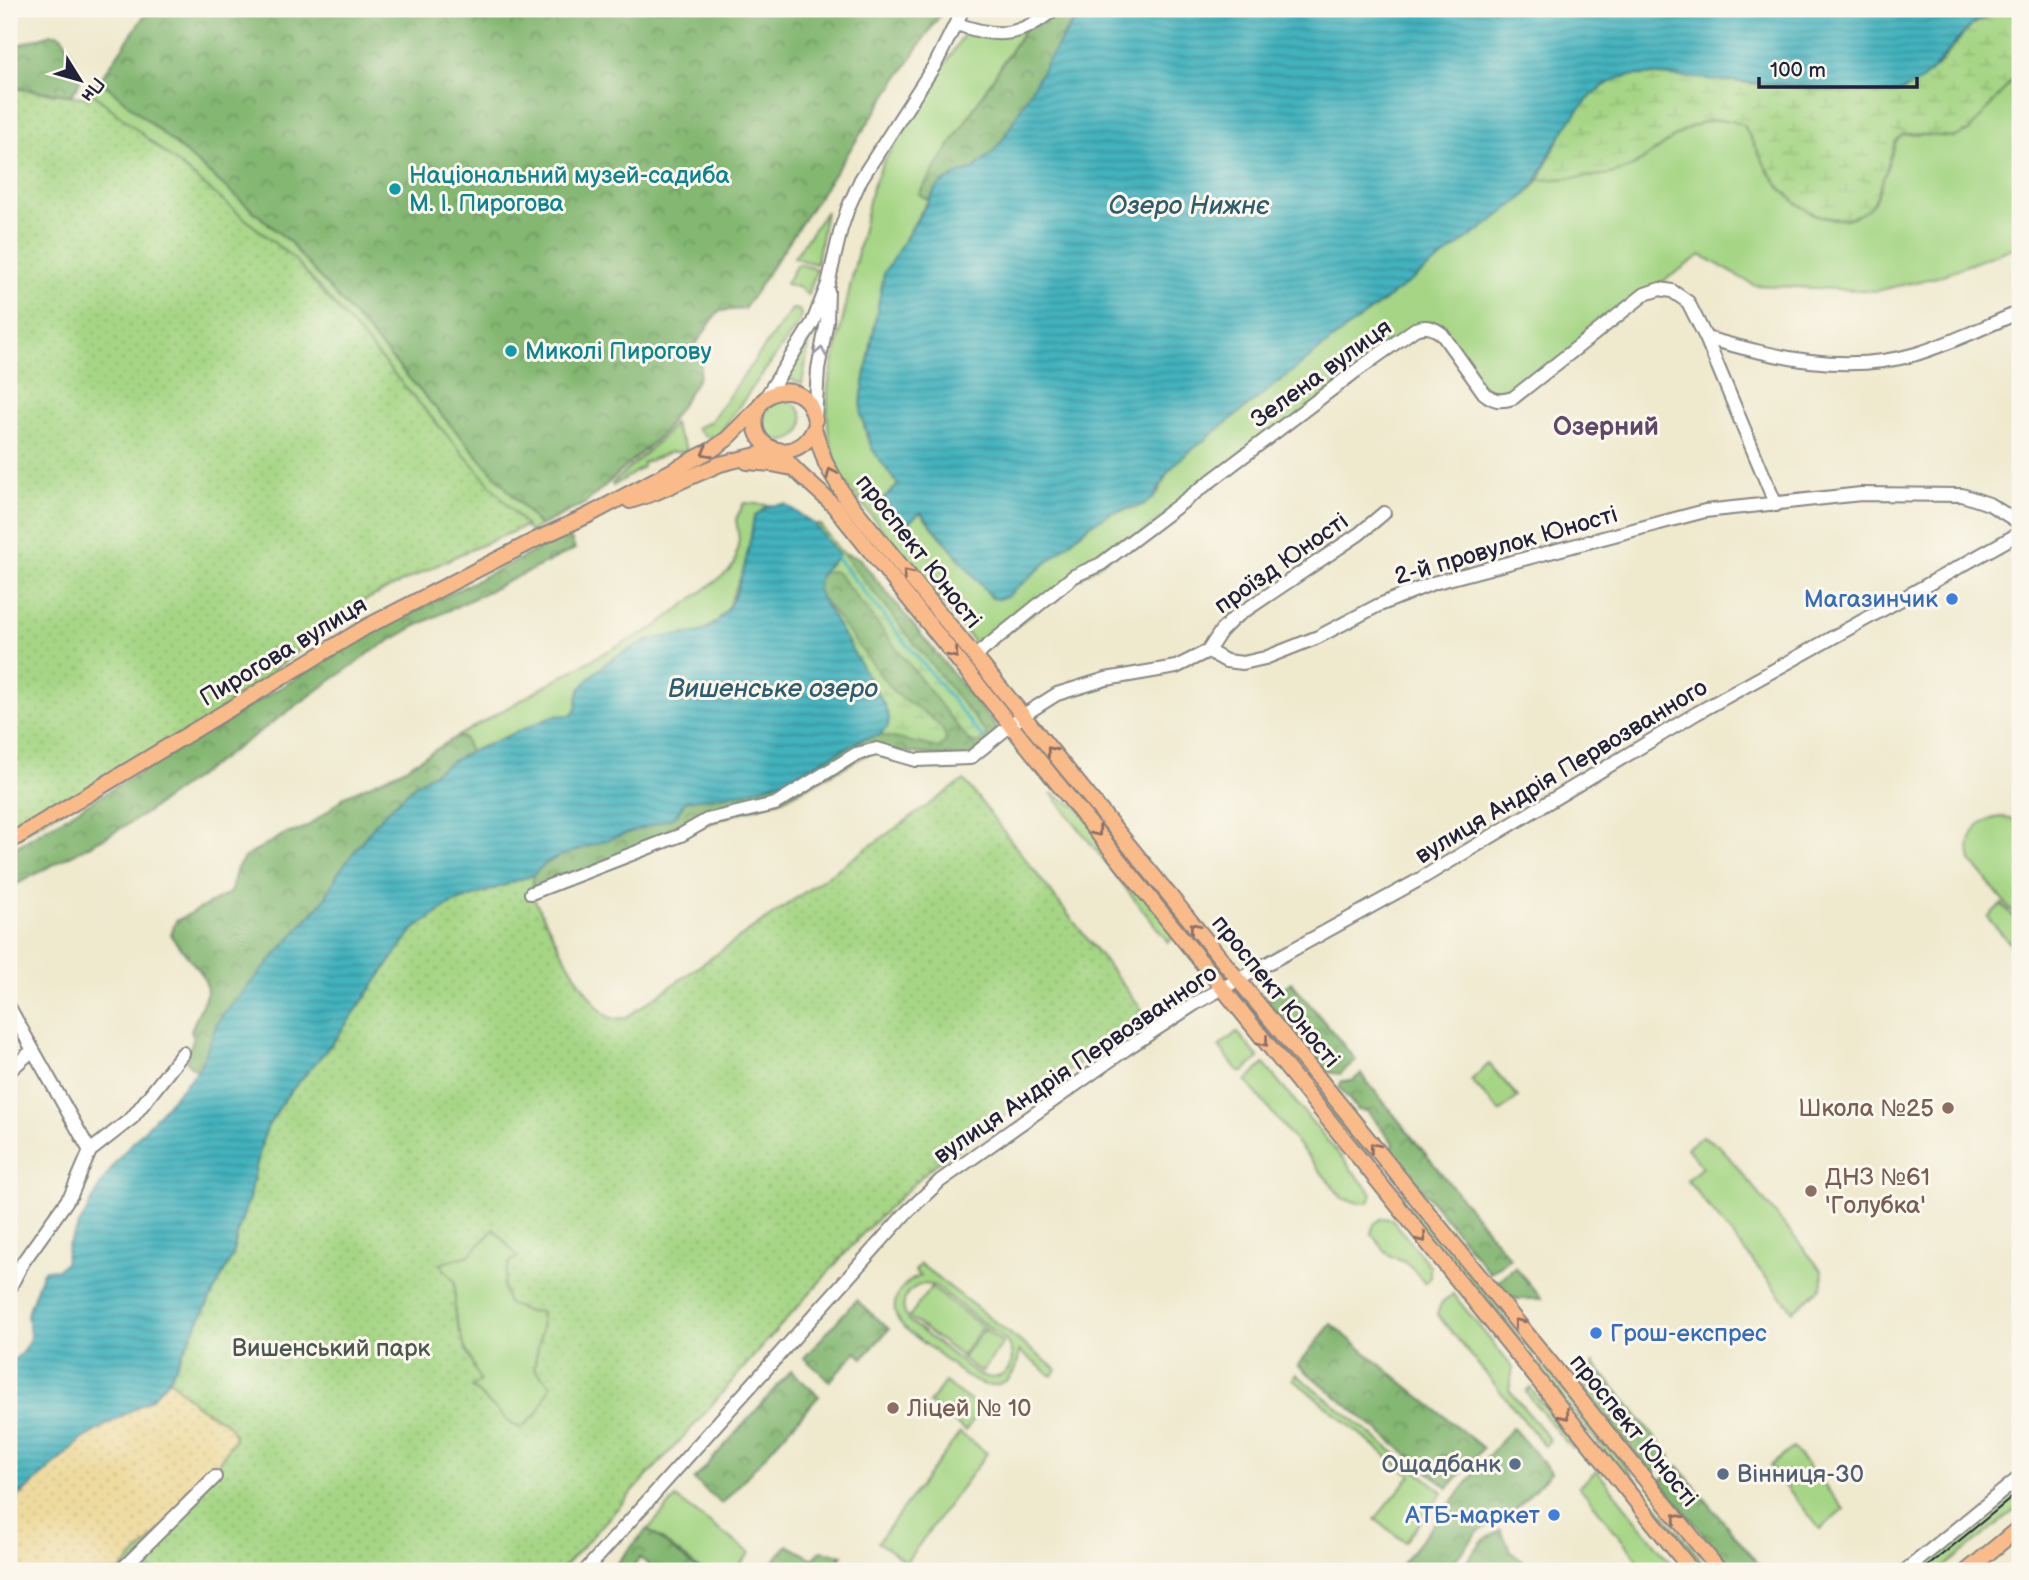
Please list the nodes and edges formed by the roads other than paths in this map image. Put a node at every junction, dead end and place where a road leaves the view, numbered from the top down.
1 (963, 9) edge
2 (1054, 9) edge
3 (957, 24) junction
4 (828, 284) junction
5 (2020, 312) edge
6 (1706, 338) junction
7 (762, 402) junction
8 (814, 424) junction
9 (778, 450) junction
10 (732, 461) junction
11 (792, 468) junction
12 (1776, 505) junction
13 (1384, 513) dead end
14 (589, 515) junction
15 (2020, 523) edge
16 (2020, 533) edge
17 (1208, 651) junction
18 (974, 657) junction
19 (1017, 720) junction
20 (9, 842) edge
21 (531, 893) dead end
22 (1238, 980) junction
23 (1221, 989) junction
24 (9, 1007) edge
25 (33, 1050) junction
26 (183, 1053) dead end
27 (9, 1071) edge
28 (90, 1151) junction
29 (1414, 1195) junction
30 (1398, 1208) junction
31 (9, 1289) edge
32 (1543, 1354) junction
33 (1527, 1367) junction
34 (215, 1477) dead end
35 (2020, 1477) edge
36 (2020, 1527) edge
37 (120, 1571) edge
38 (584, 1571) edge
39 (1692, 1571) edge
40 (1720, 1571) edge
41 (1905, 1571) edge
42 (1967, 1571) edge

1 - 3 street, Пирогова вулиця
2 - 3 street
3 - 4 street, Пирогова вулиця
4 - 7 street, Пирогова вулиця
8 -> 4 street, Пирогова вулиця
5 - 6 street
6 - 12 street, Зелена вулиця
6 - 18 street, Зелена вулиця
7 - 8 main road
7 - 9 main road
7 -> 14 main road, Пирогова вулиця
8 - 9 main road
18 -> 8 main road, проспект Юності
9 - 10 main road, Пирогова вулиця
9 - 11 main road, проспект Юності
10 - 11 main road
10 - 14 main road, Пирогова вулиця
11 -> 19 main road, проспект Юності
12 - 15 street, 2-й провулок Юності
12 - 17 street, 2-й провулок Юності
13 - 17 street, проїзд Юності
14 - 20 main road, Пирогова вулиця
16 - 22 street, вулиця Андрія Первозванного
17 - 19 street
18 - 19 main road, проспект Юності
19 - 21 street
22 -> 19 main road, проспект Юності
19 -> 23 main road, проспект Юності
22 - 23 street, вулиця Андрія Первозванного
29 -> 22 main road, проспект Юності
23 -> 30 main road, проспект Юності
23 - 38 street, вулиця Андрія Первозванного
24 - 25 street
25 - 27 street
25 - 28 street
26 - 28 street
28 - 31 street
29 - 30 main road
32 -> 29 main road, проспект Юності
30 -> 33 main road, проспект Юності
32 - 33 main road
40 -> 32 main road, проспект Юності
33 -> 39 main road, проспект Юності
34 - 37 street
35 - 41 street
36 - 42 main road

